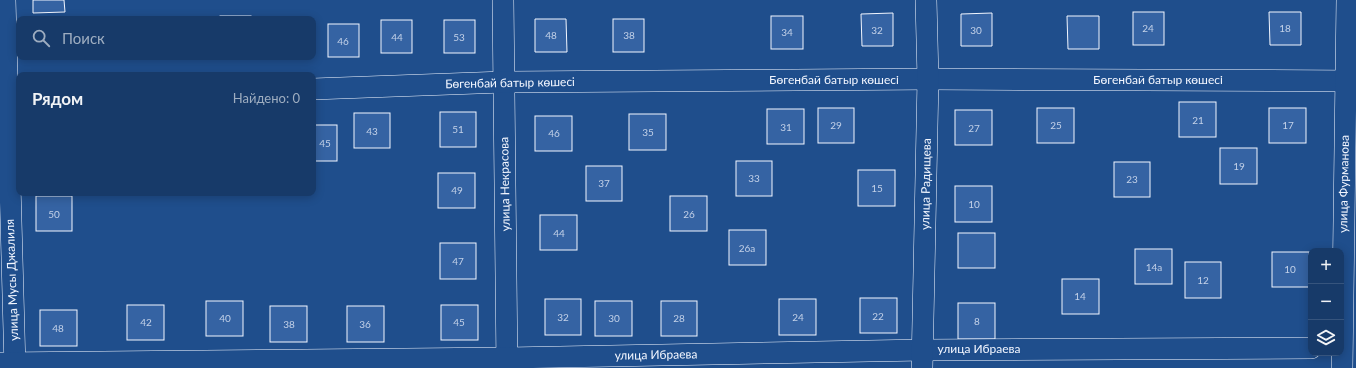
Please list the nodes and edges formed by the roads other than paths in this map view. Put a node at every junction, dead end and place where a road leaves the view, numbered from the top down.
1 (5, 0) edge
2 (503, 0) edge
3 (926, 0) edge
4 (1347, 0) edge
5 (928, 79) junction
6 (1351, 81) edge
7 (504, 82) junction
8 (316, 89) edge
9 (9, 100) edge
10 (1342, 320) edge
11 (1308, 348) edge
12 (1344, 348) edge
13 (1356, 348) edge
14 (1341, 356) edge
15 (923, 359) edge
16 (507, 363) edge
17 (10, 364) edge
18 (1342, 368) edge

1 - 9 street, улица Мусы Джалиля
2 - 7 street, улица Некрасова
3 - 5 street, улица Радищева
4 - 6 street, улица Фурманова
5 - 6 street, Бөгенбай батыр көшесі
5 - 7 street, Бөгенбай батыр көшесі
5 - 15 street, улица Радищева
6 - 10 street, улица Фурманова
7 - 8 street, Бөгенбай батыр көшесі
7 - 16 street, улица Некрасова
9 - 17 street, улица Мусы Джалиля
11 - 15 street, улица Ибраева
12 - 13 street
14 - 18 street, улица Фурманова
15 - 16 street, улица Ибраева
16 - 17 street, улица Ибраева

